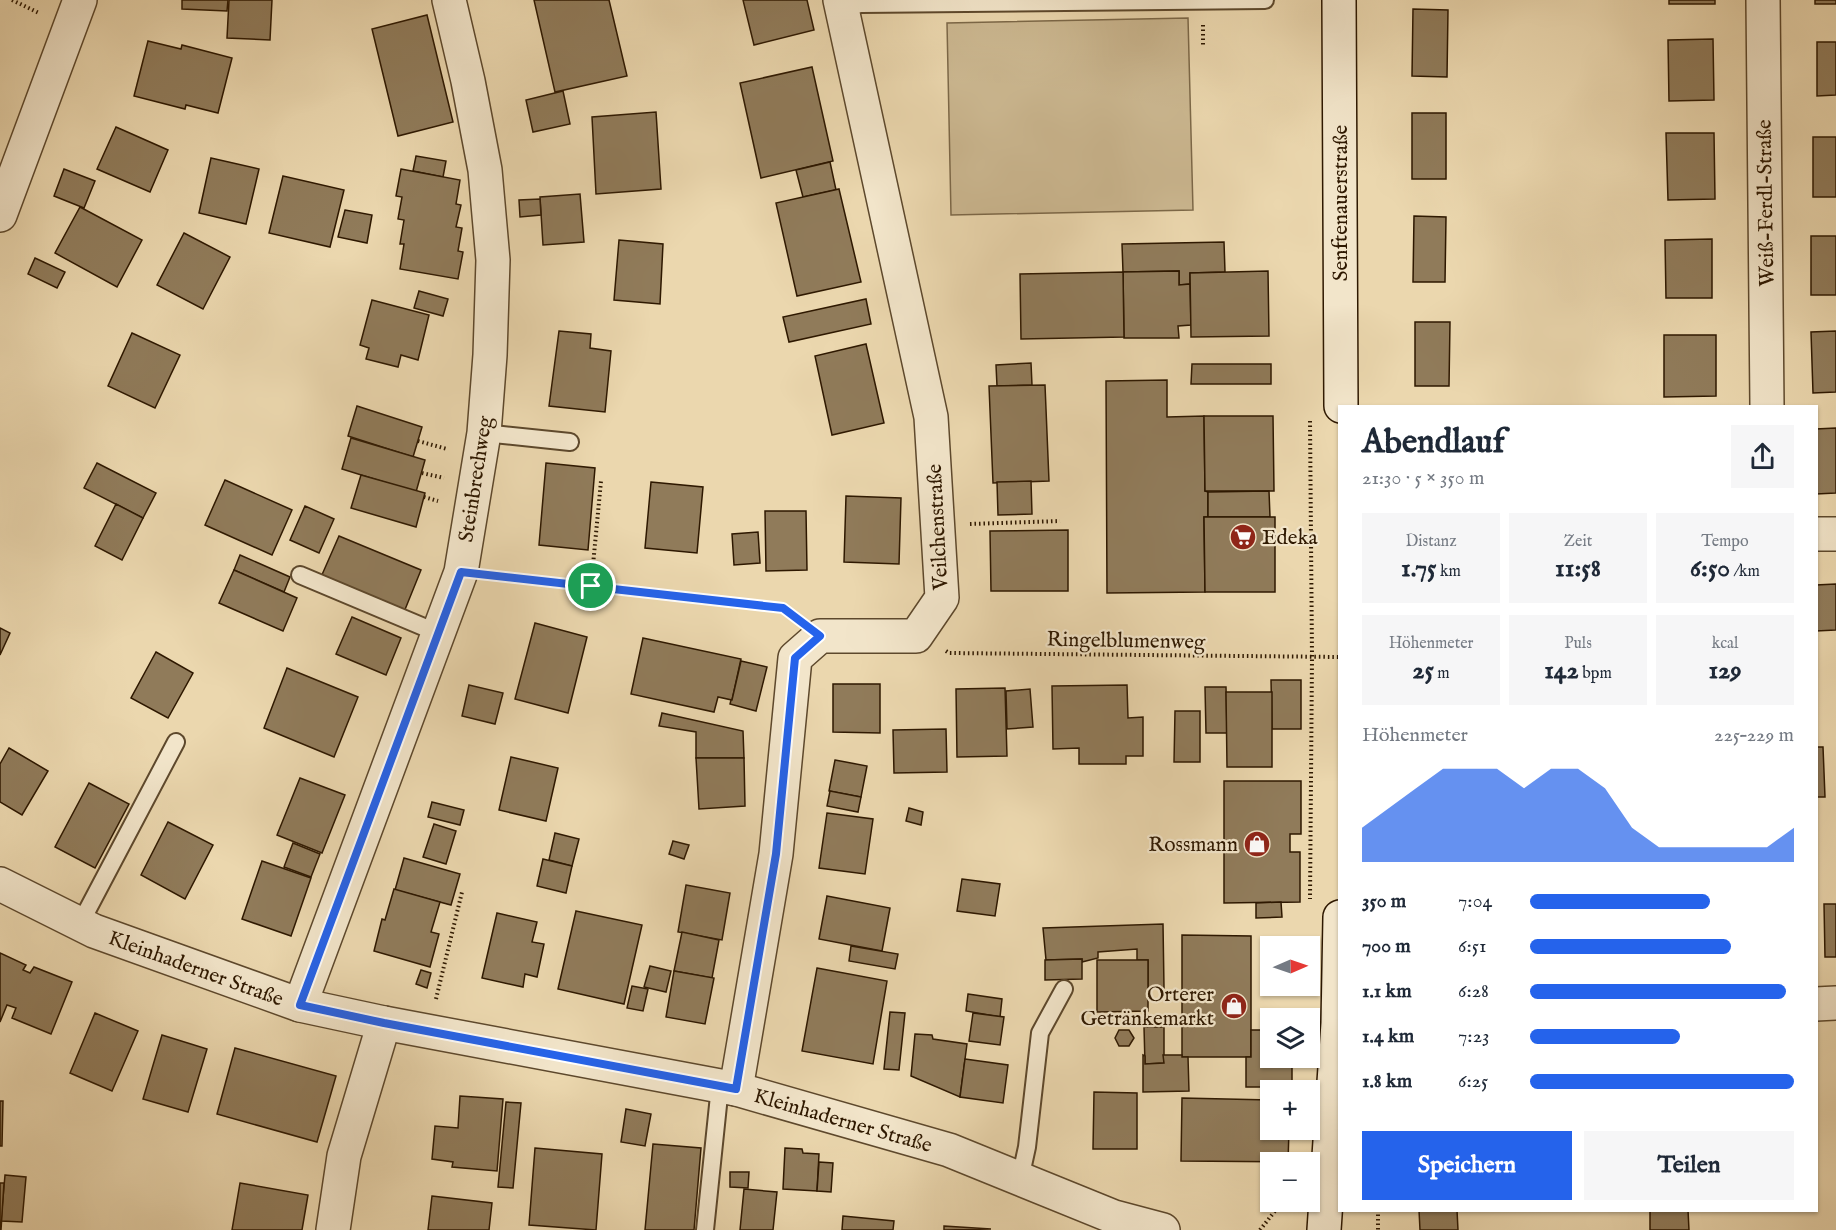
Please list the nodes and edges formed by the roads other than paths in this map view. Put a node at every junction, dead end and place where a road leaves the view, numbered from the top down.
1 (80, 0) edge
2 (449, 0) edge
3 (1265, 0) edge
4 (1340, 0) edge
5 (1763, 0) edge
6 (841, 4) edge
7 (0, 215) edge
8 (1341, 405) edge
9 (1767, 405) edge
10 (484, 433) junction
11 (570, 442) dead end
12 (1818, 534) edge
13 (1836, 534) edge
14 (300, 575) dead end
15 (438, 633) junction
16 (176, 742) dead end
17 (0, 884) edge
18 (1325, 913) edge
19 (80, 924) junction
20 (1064, 989) dead end
21 (1836, 1003) edge
22 (1818, 1004) edge
23 (300, 1005) junction
24 (1338, 1015) edge
25 (384, 1023) junction
26 (1338, 1037) edge
27 (728, 1088) junction
28 (1020, 1179) junction
29 (1130, 1226) edge
30 (333, 1230) edge
31 (705, 1230) edge
32 (1163, 1230) edge
33 (1324, 1230) edge

1 - 7 street
2 - 10 street, Steinbrechweg
3 - 6 lane
4 - 8 street, Senftenauerstraße
5 - 9 street, Weiß-Ferdl-Straße
6 - 27 street, Veilchenstraße
10 - 11 lane
10 - 15 street, Steinbrechweg
12 - 13 street
14 - 15 lane
15 - 23 street, Steinbrechweg
16 - 19 lane
17 - 19 street, Kleinhaderner Straße
18 - 24 street
19 - 23 street, Kleinhaderner Straße
20 - 28 lane
21 - 22 street
23 - 25 street, Kleinhaderner Straße
25 - 27 street, Kleinhaderner Straße
25 - 30 street
26 - 33 street
27 - 28 street, Kleinhaderner Straße
27 - 31 lane
28 - 29 street, Kleinhaderner Straße
29 - 32 street, Kleinhaderner Straße

